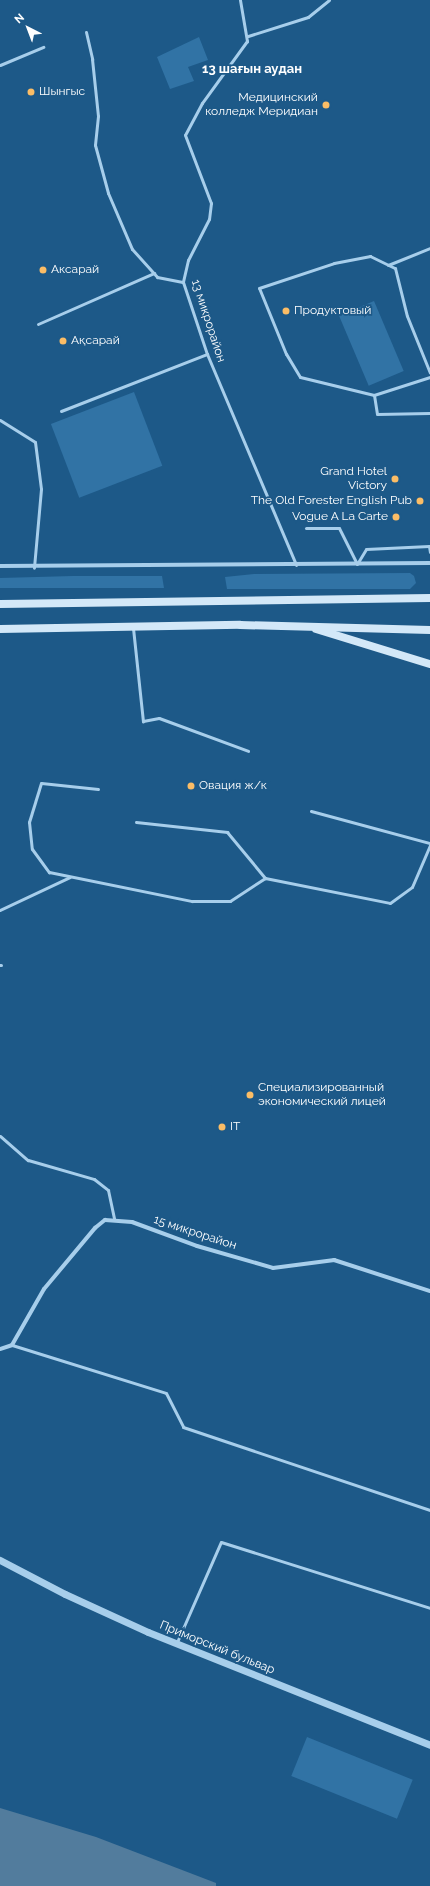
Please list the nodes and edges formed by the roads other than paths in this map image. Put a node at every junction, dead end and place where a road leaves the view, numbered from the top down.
1 (240, 0) edge
2 (330, 0) edge
3 (86, 32) dead end
4 (248, 36) junction
5 (43, 47) dead end
6 (0, 65) edge
7 (430, 248) edge
8 (388, 265) junction
9 (154, 273) junction
10 (183, 282) junction
11 (38, 324) dead end
12 (207, 354) junction
13 (430, 373) edge
14 (430, 377) edge
15 (374, 395) junction
16 (61, 411) dead end
17 (430, 413) edge
18 (0, 420) edge
19 (306, 528) dead end
20 (430, 546) edge
21 (430, 552) edge
22 (430, 563) edge
23 (357, 564) junction
24 (296, 565) junction
25 (0, 566) edge
26 (34, 568) junction
27 (430, 598) edge
28 (0, 604) edge
29 (133, 626) junction
30 (303, 626) junction
31 (0, 629) edge
32 (430, 630) edge
33 (430, 664) edge
34 (248, 751) dead end
35 (98, 790) dead end
36 (311, 811) dead end
37 (136, 822) dead end
38 (430, 844) edge
39 (70, 877) junction
40 (265, 878) junction
41 (0, 906) edge
42 (5, 908) junction
43 (0, 910) edge
44 (0, 1136) edge
45 (114, 1220) junction
46 (430, 1291) edge
47 (12, 1346) junction
48 (0, 1349) edge
49 (430, 1510) edge
50 (0, 1560) edge
51 (430, 1608) edge
52 (177, 1644) junction
53 (430, 1745) edge

1 - 4 lane
2 - 4 lane
3 - 9 lane
4 - 10 lane, 13 микрорайон
5 - 6 lane
7 - 8 lane
8 - 13 lane
8 - 15 lane
9 - 10 lane
9 - 11 lane
10 - 12 lane, 13 микрорайон
12 - 16 lane
12 - 24 lane, 13 микрорайон
14 - 15 lane
15 - 17 lane
18 - 26 lane
19 - 23 lane
20 - 21 lane
20 - 23 lane
22 - 23 street
23 - 24 street
24 - 26 street
25 - 26 street
27 - 28 main road
29 - 30 main road
29 - 31 main road
29 - 34 lane
30 - 32 main road
30 - 33 main road
35 - 39 lane
36 - 38 lane
37 - 40 lane
38 - 40 lane
39 - 40 lane
39 - 42 lane
41 - 42 lane
42 - 43 lane
44 - 45 lane
45 - 46 street, 15 микрорайон
45 - 47 street, 15 микрорайон
47 - 48 street
47 - 49 lane
50 - 52 street, Приморский бульвар
51 - 52 lane
52 - 53 street, Приморский бульвар

